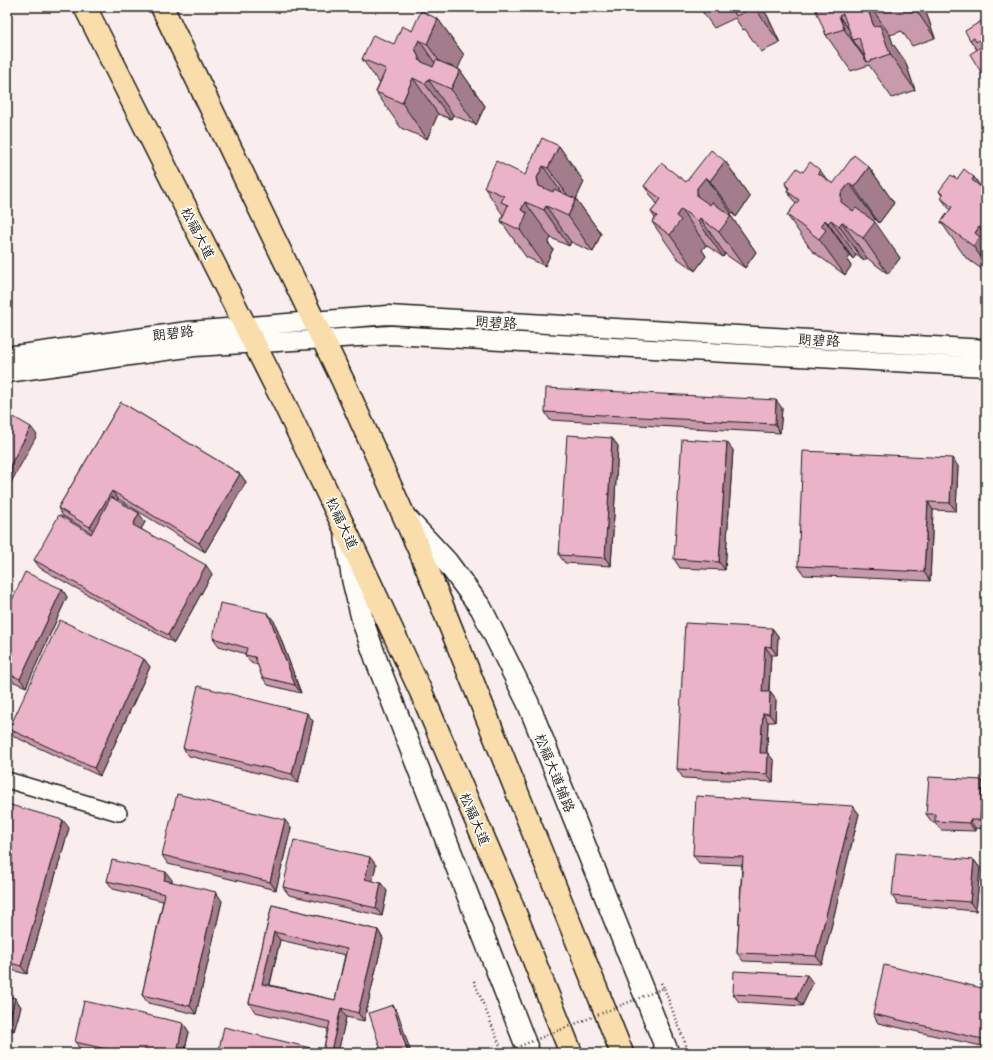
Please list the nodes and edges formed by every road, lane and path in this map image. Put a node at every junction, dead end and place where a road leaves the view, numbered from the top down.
1 (85, 7) edge
2 (162, 7) edge
3 (318, 330) junction
4 (250, 335) junction
5 (986, 349) edge
6 (7, 356) edge
7 (986, 367) edge
8 (7, 373) edge
9 (404, 515) junction
10 (343, 525) junction
11 (7, 780) edge
12 (119, 813) dead end
13 (474, 981) dead end
14 (503, 1053) edge
15 (529, 1053) edge
16 (571, 1053) edge
17 (622, 1053) edge
18 (668, 1053) edge
19 (689, 1053) edge

1 - 4 main road, 松福大道
2 - 3 main road
3 - 4 street, 朗碧路
3 - 5 street, 朗碧路
3 - 7 street, 朗碧路
3 - 9 main road
4 - 6 street, 朗碧路
4 - 8 street, 朗碧路
4 - 10 main road, 松福大道
9 - 17 main road
9 - 18 main road, 松福大道辅路
10 - 15 main road
10 - 16 main road, 松福大道
11 - 12 street
13 - 14 path, bridge
14 - 19 path, bridge

